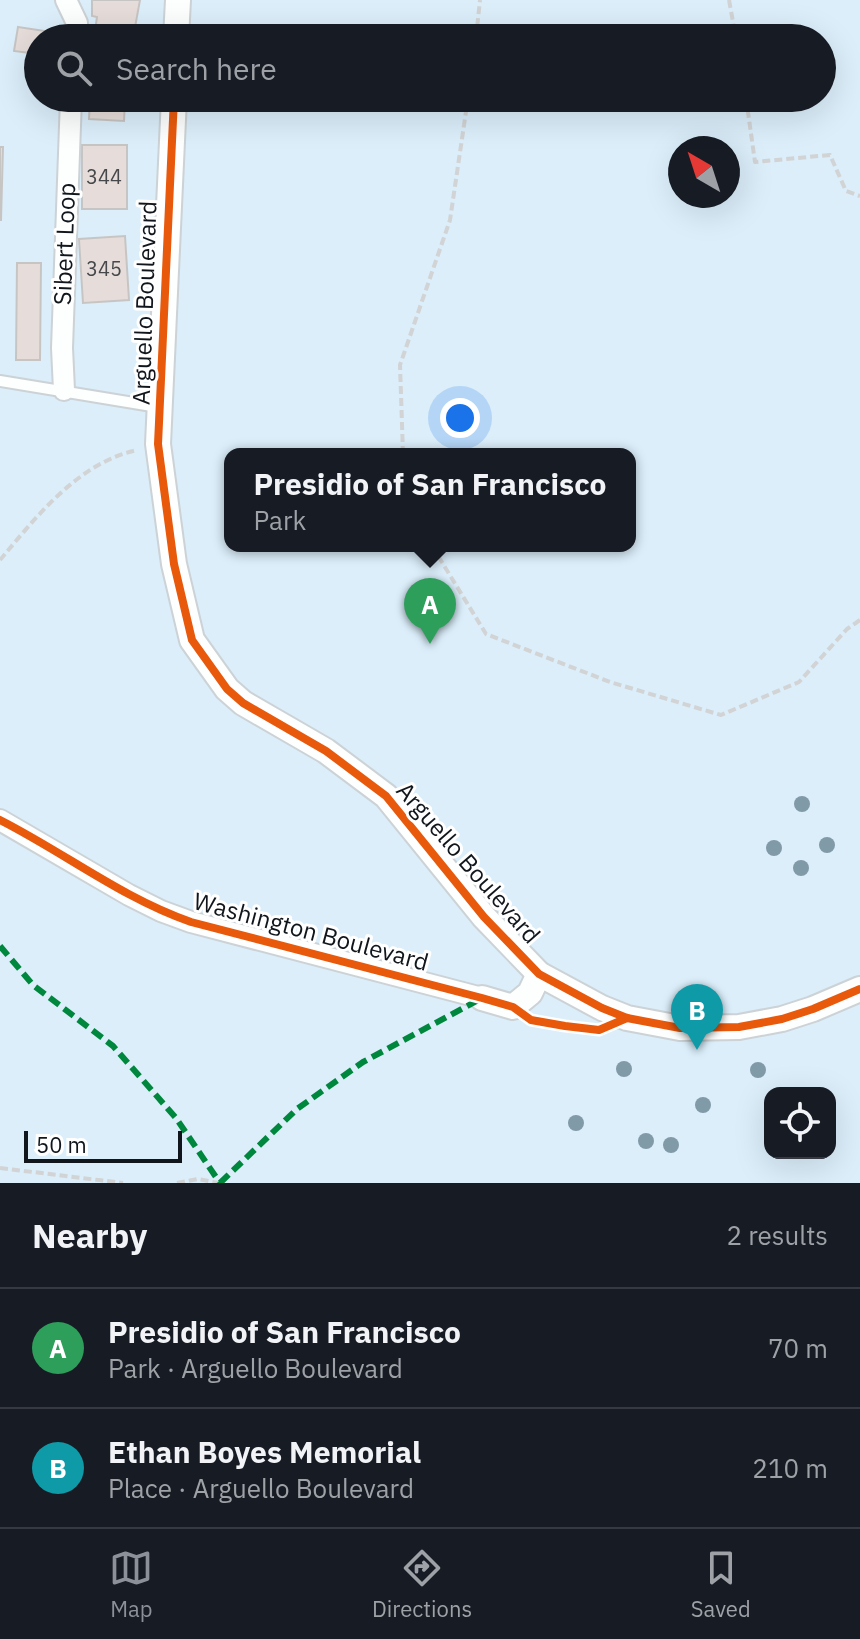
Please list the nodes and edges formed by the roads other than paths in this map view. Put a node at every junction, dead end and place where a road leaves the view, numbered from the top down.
1 (66, 0) edge
2 (178, 0) edge
3 (77, 24) edge
4 (177, 24) edge
5 (70, 112) edge
6 (173, 112) edge
7 (0, 381) edge
8 (64, 390) junction
9 (160, 407) junction
10 (0, 820) edge
11 (539, 974) junction
12 (860, 989) edge
13 (482, 998) joint

1 - 3 street
2 - 4 street
5 - 8 street, Sibert Loop
6 - 9 street, Arguello Boulevard
7 - 8 lane
8 - 9 lane
9 - 11 street, Arguello Boulevard
10 - 13 street, Washington Boulevard
11 - 12 street, Arguello Boulevard
11 - 13 street, Washington Boulevard

